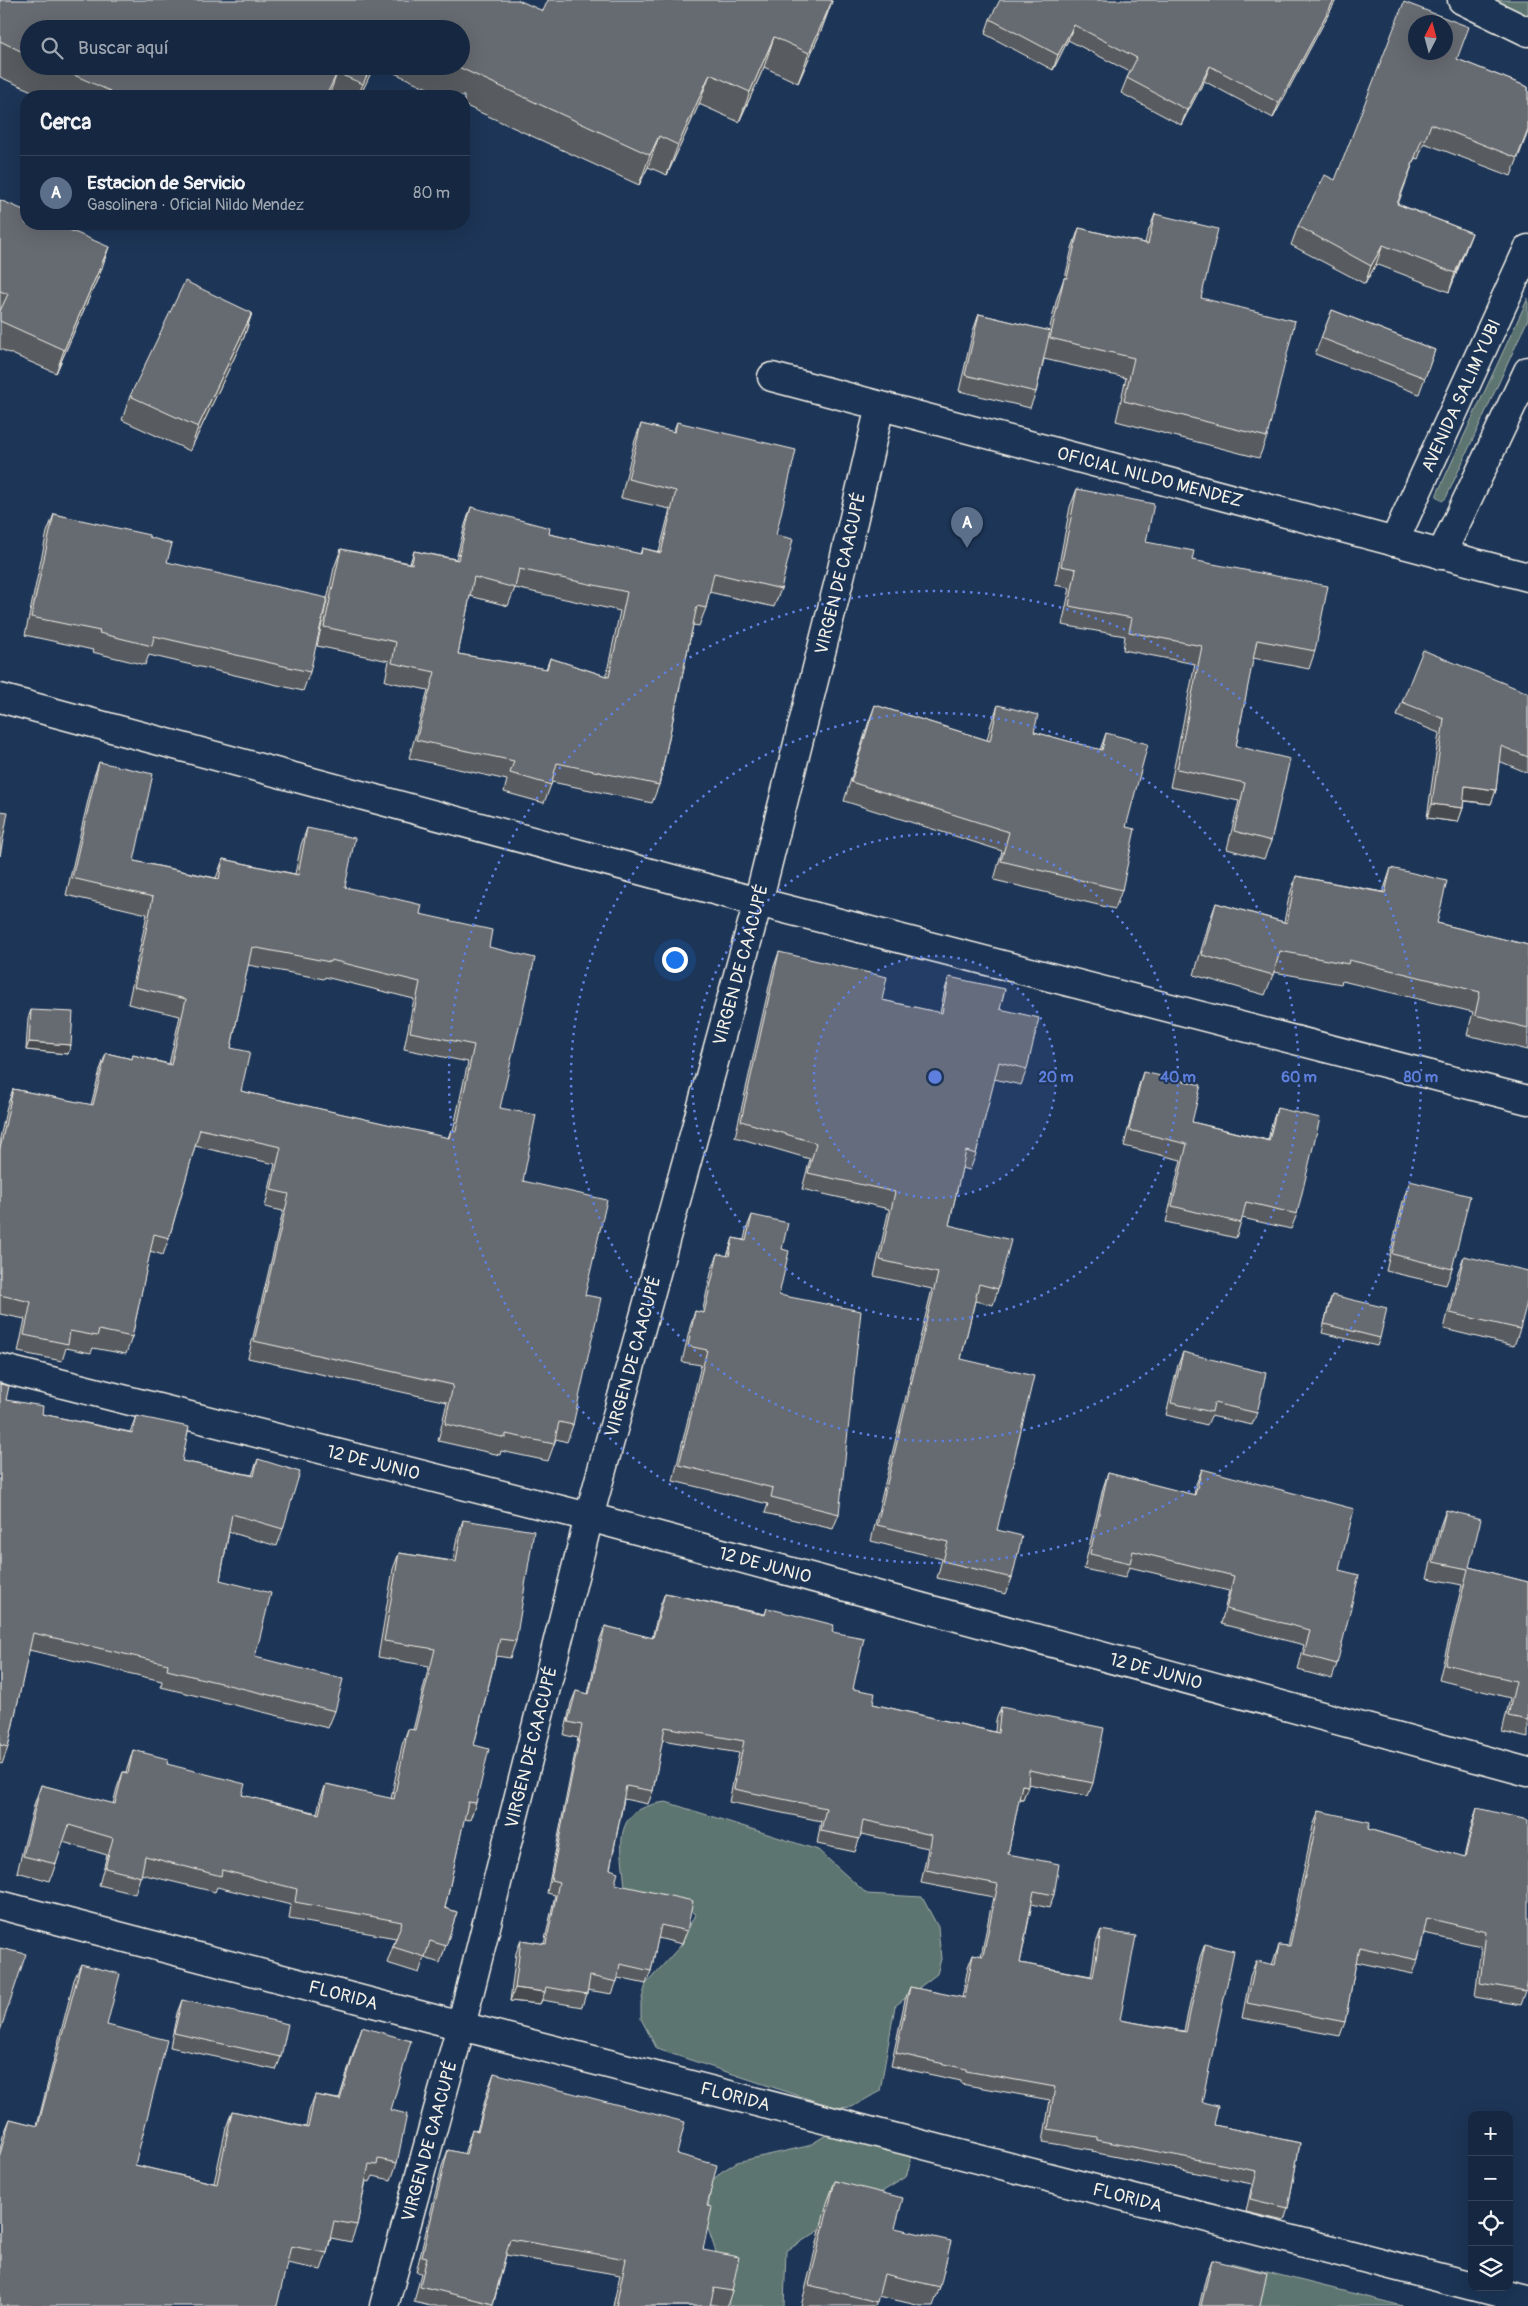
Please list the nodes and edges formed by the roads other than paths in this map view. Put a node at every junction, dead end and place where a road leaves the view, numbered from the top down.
1 (1462, 0) edge
2 (1528, 32) edge
3 (1528, 249) edge
4 (1528, 370) edge
5 (772, 377) dead end
6 (880, 406) junction
7 (1394, 542) junction
8 (1441, 555) junction
9 (1528, 577) edge
10 (0, 698) edge
11 (758, 902) junction
12 (1528, 1100) edge
13 (0, 1368) edge
14 (589, 1517) junction
15 (1528, 1772) edge
16 (0, 1905) edge
17 (461, 2026) junction
18 (1468, 2285) edge
19 (1493, 2291) edge
20 (1528, 2300) edge
21 (384, 2306) edge

1 - 2 street
3 - 7 street, AVENIDA SALIM YUBI
4 - 8 street
5 - 6 street, OFICIAL NILDO MENDEZ
6 - 7 street, OFICIAL NILDO MENDEZ
6 - 11 street, VIRGEN DE CAACUPÉ
7 - 8 street, OFICIAL NILDO MENDEZ
8 - 9 street, OFICIAL NILDO MENDEZ
10 - 11 street
11 - 12 street
11 - 14 street, VIRGEN DE CAACUPÉ
13 - 14 street, 12 DE JUNIO
14 - 15 street, 12 DE JUNIO
14 - 17 street, VIRGEN DE CAACUPÉ
16 - 17 street, FLORIDA
17 - 18 street, FLORIDA
17 - 21 street, VIRGEN DE CAACUPÉ
19 - 20 street

